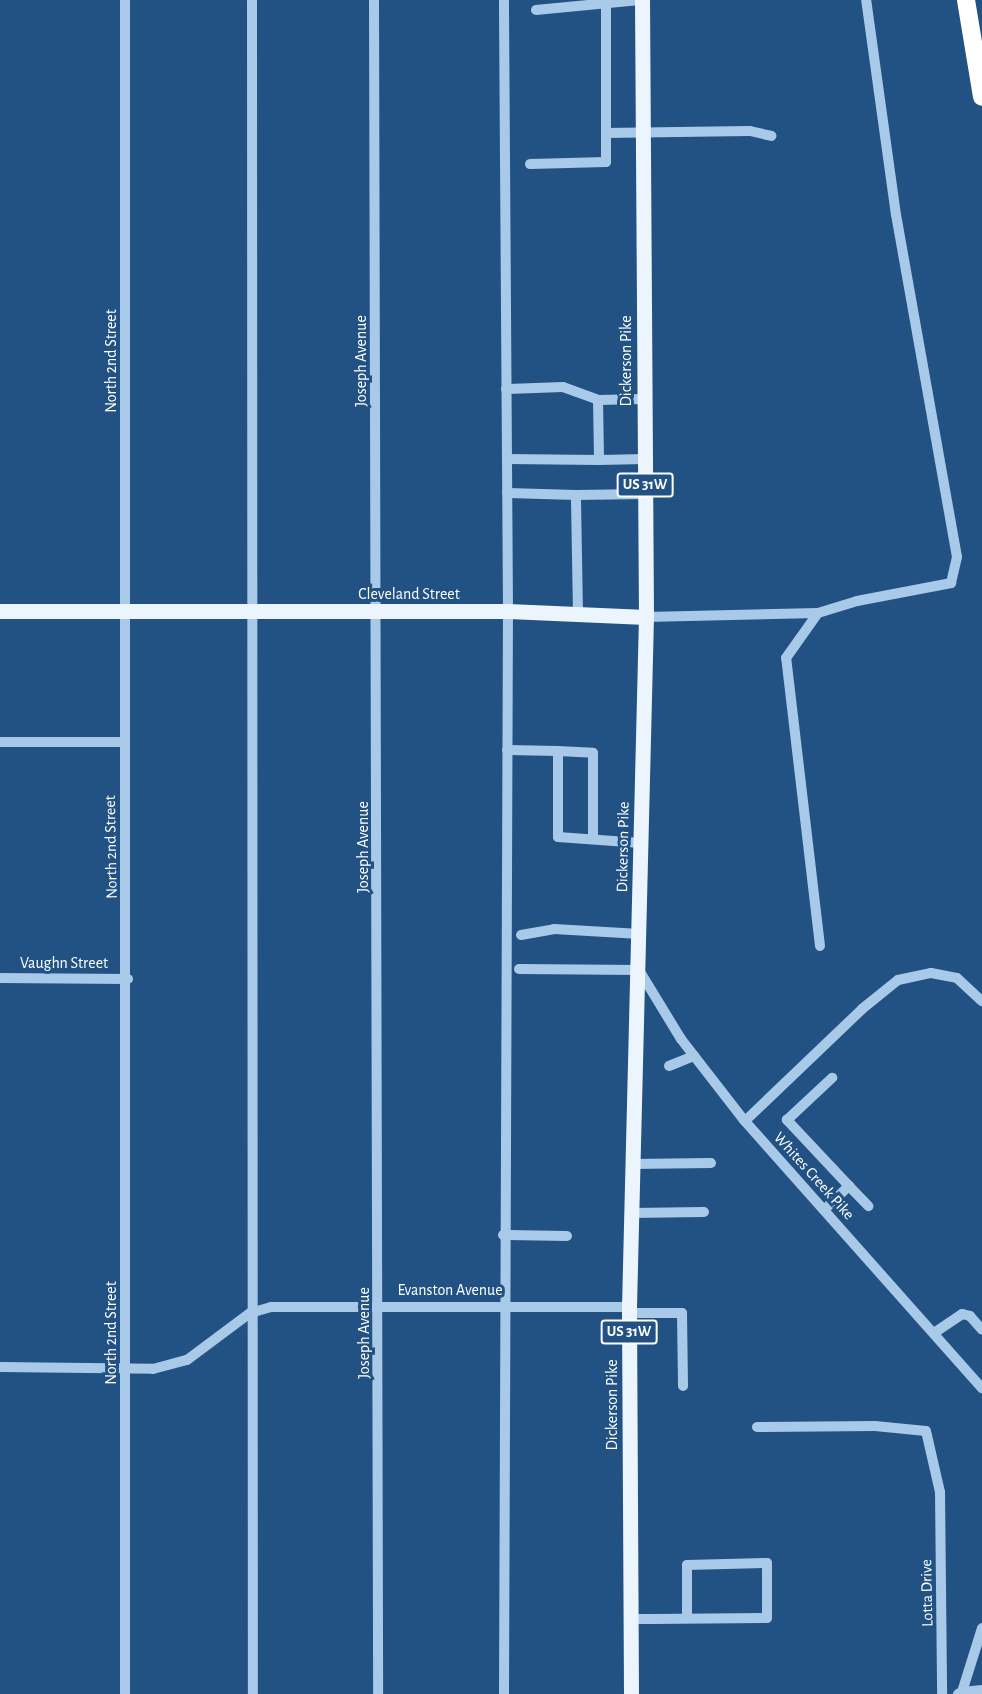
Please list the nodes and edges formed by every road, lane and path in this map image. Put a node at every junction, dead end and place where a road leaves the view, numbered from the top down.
1 (125, 0) edge
2 (252, 0) edge
3 (374, 0) edge
4 (504, 0) edge
5 (641, 0) edge
6 (866, 0) edge
7 (966, 0) edge
8 (606, 3) junction
9 (536, 10) dead end
10 (982, 97) edge
11 (643, 132) junction
12 (606, 133) junction
13 (771, 136) dead end
14 (530, 164) dead end
15 (506, 389) junction
16 (645, 399) junction
17 (598, 400) junction
18 (507, 459) junction
19 (645, 459) junction
20 (599, 460) junction
21 (507, 493) junction
22 (645, 494) junction
23 (576, 495) junction
24 (0, 611) edge
25 (126, 612) junction
26 (508, 612) junction
27 (252, 613) junction
28 (377, 613) junction
29 (818, 613) junction
30 (578, 614) junction
31 (646, 617) junction
32 (0, 742) edge
33 (124, 742) junction
34 (507, 750) junction
35 (558, 751) junction
36 (593, 839) junction
37 (641, 843) junction
38 (640, 934) junction
39 (521, 935) dead end
40 (820, 946) dead end
41 (519, 969) dead end
42 (639, 970) junction
43 (0, 978) edge
44 (128, 979) junction
45 (982, 1001) edge
46 (694, 1056) junction
47 (669, 1066) dead end
48 (832, 1078) dead end
49 (745, 1121) junction
50 (711, 1163) dead end
51 (633, 1164) junction
52 (849, 1186) junction
53 (868, 1206) dead end
54 (824, 1210) junction
55 (704, 1212) dead end
56 (632, 1213) junction
57 (503, 1235) junction
58 (567, 1236) dead end
59 (379, 1305) junction
60 (503, 1306) junction
61 (629, 1310) junction
62 (250, 1312) junction
63 (982, 1330) edge
64 (934, 1334) junction
65 (0, 1367) edge
66 (126, 1367) junction
67 (682, 1386) dead end
68 (982, 1388) edge
69 (757, 1427) dead end
70 (687, 1618) junction
71 (631, 1619) junction
72 (982, 1628) edge
73 (982, 1690) edge
74 (960, 1693) edge
75 (125, 1694) edge
76 (253, 1694) edge
77 (378, 1694) edge
78 (504, 1694) edge
79 (631, 1694) edge
80 (942, 1694) edge

1 - 25 street, North 2nd Street
2 - 27 street
3 - 28 street, Joseph Avenue
4 - 15 street
5 - 8 street
5 - 11 main road, Dickerson Pike / US 31W
6 - 29 street, Cleveland Street
7 - 10 highway
8 - 9 street
8 - 12 street
11 - 12 street
11 - 13 street
11 - 16 main road, Dickerson Pike / US 31W
12 - 14 street
15 - 17 street
15 - 18 street
16 - 17 street
16 - 19 main road, Dickerson Pike / US 31W
17 - 20 street
18 - 20 street
18 - 21 street
19 - 20 street
19 - 22 main road, Dickerson Pike / US 31W
21 - 23 street
21 - 26 street
22 - 23 street
22 - 31 main road, Dickerson Pike / US 31W
23 - 30 street
24 - 25 main road, Cleveland Street
25 - 27 main road, Cleveland Street
25 - 33 street, North 2nd Street
26 - 28 main road, Cleveland Street
26 - 30 main road, Cleveland Street
26 - 34 street
27 - 28 main road, Cleveland Street
27 - 62 street
28 - 59 street, Joseph Avenue
29 - 31 street, Cleveland Street
29 - 40 street
30 - 31 main road, Cleveland Street
31 - 37 main road, Dickerson Pike / US 31W
32 - 33 street
33 - 44 street, North 2nd Street
34 - 35 street
34 - 57 street
35 - 36 street
35 - 36 street
36 - 37 street
37 - 38 main road, Dickerson Pike / US 31W
38 - 39 street
38 - 42 main road, Dickerson Pike / US 31W
41 - 42 street
42 - 46 street, Whites Creek Pike
42 - 51 main road, Dickerson Pike / US 31W
43 - 44 street, Vaughn Street
44 - 66 street, North 2nd Street
45 - 49 street
46 - 47 street
46 - 49 street, Whites Creek Pike
48 - 52 street
49 - 54 street, Whites Creek Pike
50 - 51 street
51 - 56 main road, Dickerson Pike / US 31W
52 - 53 street
52 - 54 street
54 - 64 street, Whites Creek Pike
55 - 56 street
56 - 61 main road, Dickerson Pike / US 31W
57 - 58 street
57 - 60 street
59 - 60 street, Evanston Avenue
59 - 62 street, Evanston Avenue
59 - 77 street, Joseph Avenue
60 - 61 street, Evanston Avenue
60 - 78 street
61 - 67 street, Evanston Avenue
61 - 71 main road, Dickerson Pike / US 31W
62 - 66 street, Evanston Avenue
62 - 76 street
63 - 64 street
64 - 68 street, Whites Creek Pike
65 - 66 street, Evanston Avenue
66 - 75 street, North 2nd Street
69 - 80 street, Lotta Drive
70 - 70 street
70 - 71 street
71 - 79 main road, Dickerson Pike / US 31W
72 - 74 street
73 - 74 street

